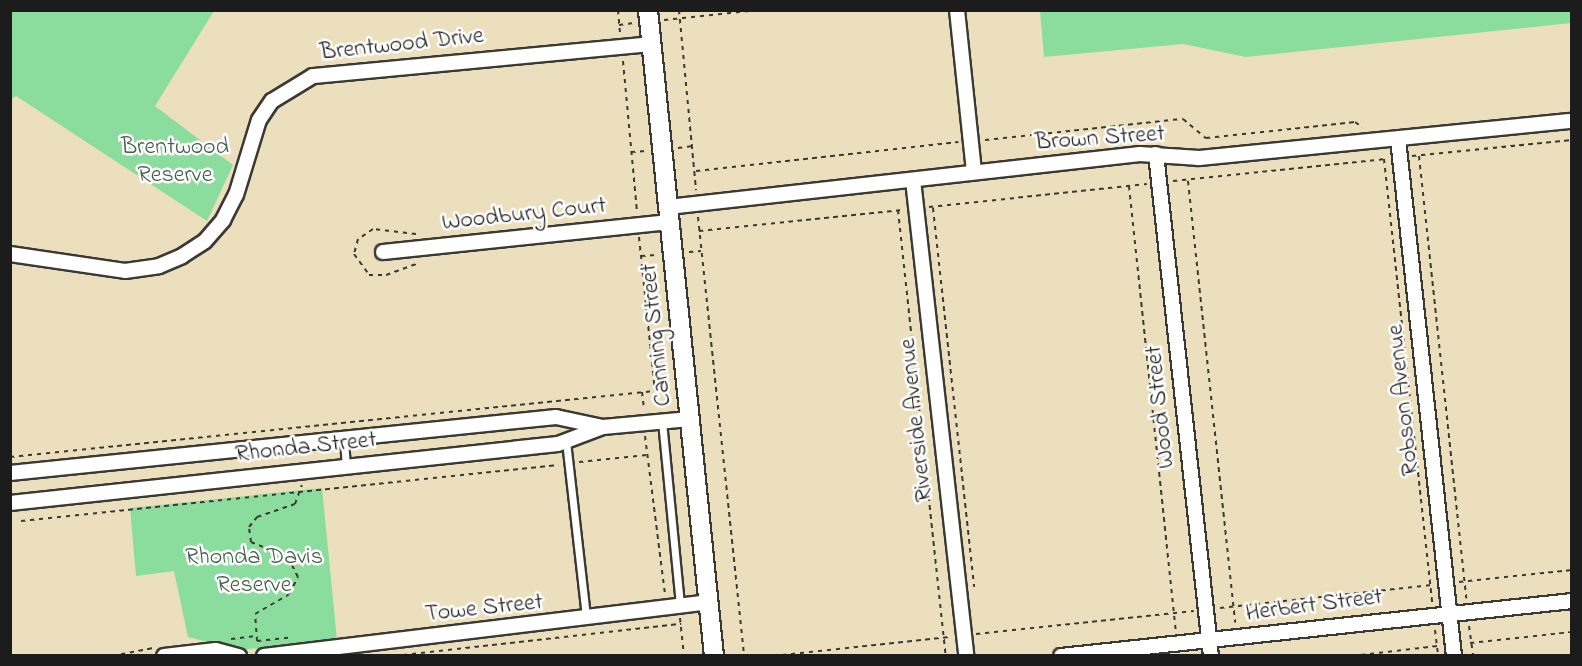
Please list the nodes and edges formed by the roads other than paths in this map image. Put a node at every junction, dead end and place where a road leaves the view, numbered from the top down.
1 (957, 10) edge
2 (648, 16) edge
3 (651, 44) junction
4 (1572, 121) edge
5 (1398, 139) junction
6 (1156, 154) junction
7 (974, 172) junction
8 (913, 180) junction
9 (669, 214) junction
10 (383, 252) dead end
11 (10, 254) edge
12 (690, 419) junction
13 (663, 421) junction
14 (603, 427) junction
15 (344, 439) junction
16 (566, 441) junction
17 (346, 466) junction
18 (10, 473) edge
19 (10, 503) edge
20 (1572, 601) edge
21 (708, 602) junction
22 (680, 606) junction
23 (1450, 613) junction
24 (587, 620) junction
25 (1209, 641) junction
26 (160, 652) edge
27 (261, 652) edge
28 (216, 653) edge
29 (239, 656) edge
30 (714, 656) edge
31 (966, 656) edge
32 (1061, 656) edge
33 (1211, 656) edge
34 (1454, 656) edge

1 - 7 street
2 - 3 street, Canning Street
3 - 9 street, Canning Street
3 - 11 street, Brentwood Drive
4 - 5 street, Brown Street
5 - 6 street, Brown Street
5 - 23 street, Robson Avenue
6 - 7 street, Brown Street
6 - 25 street, Wood Street
7 - 8 street, Brown Street
8 - 9 street, Brown Street
8 - 31 street, Riverside Avenue
9 - 10 street, Woodbury Court
9 - 12 street, Canning Street
12 - 13 street, Rhonda Street
12 - 21 street, Canning Street
13 - 14 street, Rhonda Street
13 - 22 lane
14 - 15 street, Rhonda Street
14 - 16 street, Rhonda Street
15 - 17 lane
15 - 18 street, Rhonda Street
16 - 17 street, Rhonda Street
16 - 24 lane
17 - 19 street, Rhonda Street
20 - 23 street, Herbert Street
21 - 22 street, Towe Street
21 - 30 street, Canning Street
22 - 24 street, Towe Street
23 - 25 street, Herbert Street
23 - 34 street, Robson Avenue
24 - 27 street, Towe Street
25 - 32 street, Herbert Street
25 - 33 street, Wood Street
26 - 28 street
28 - 29 street

